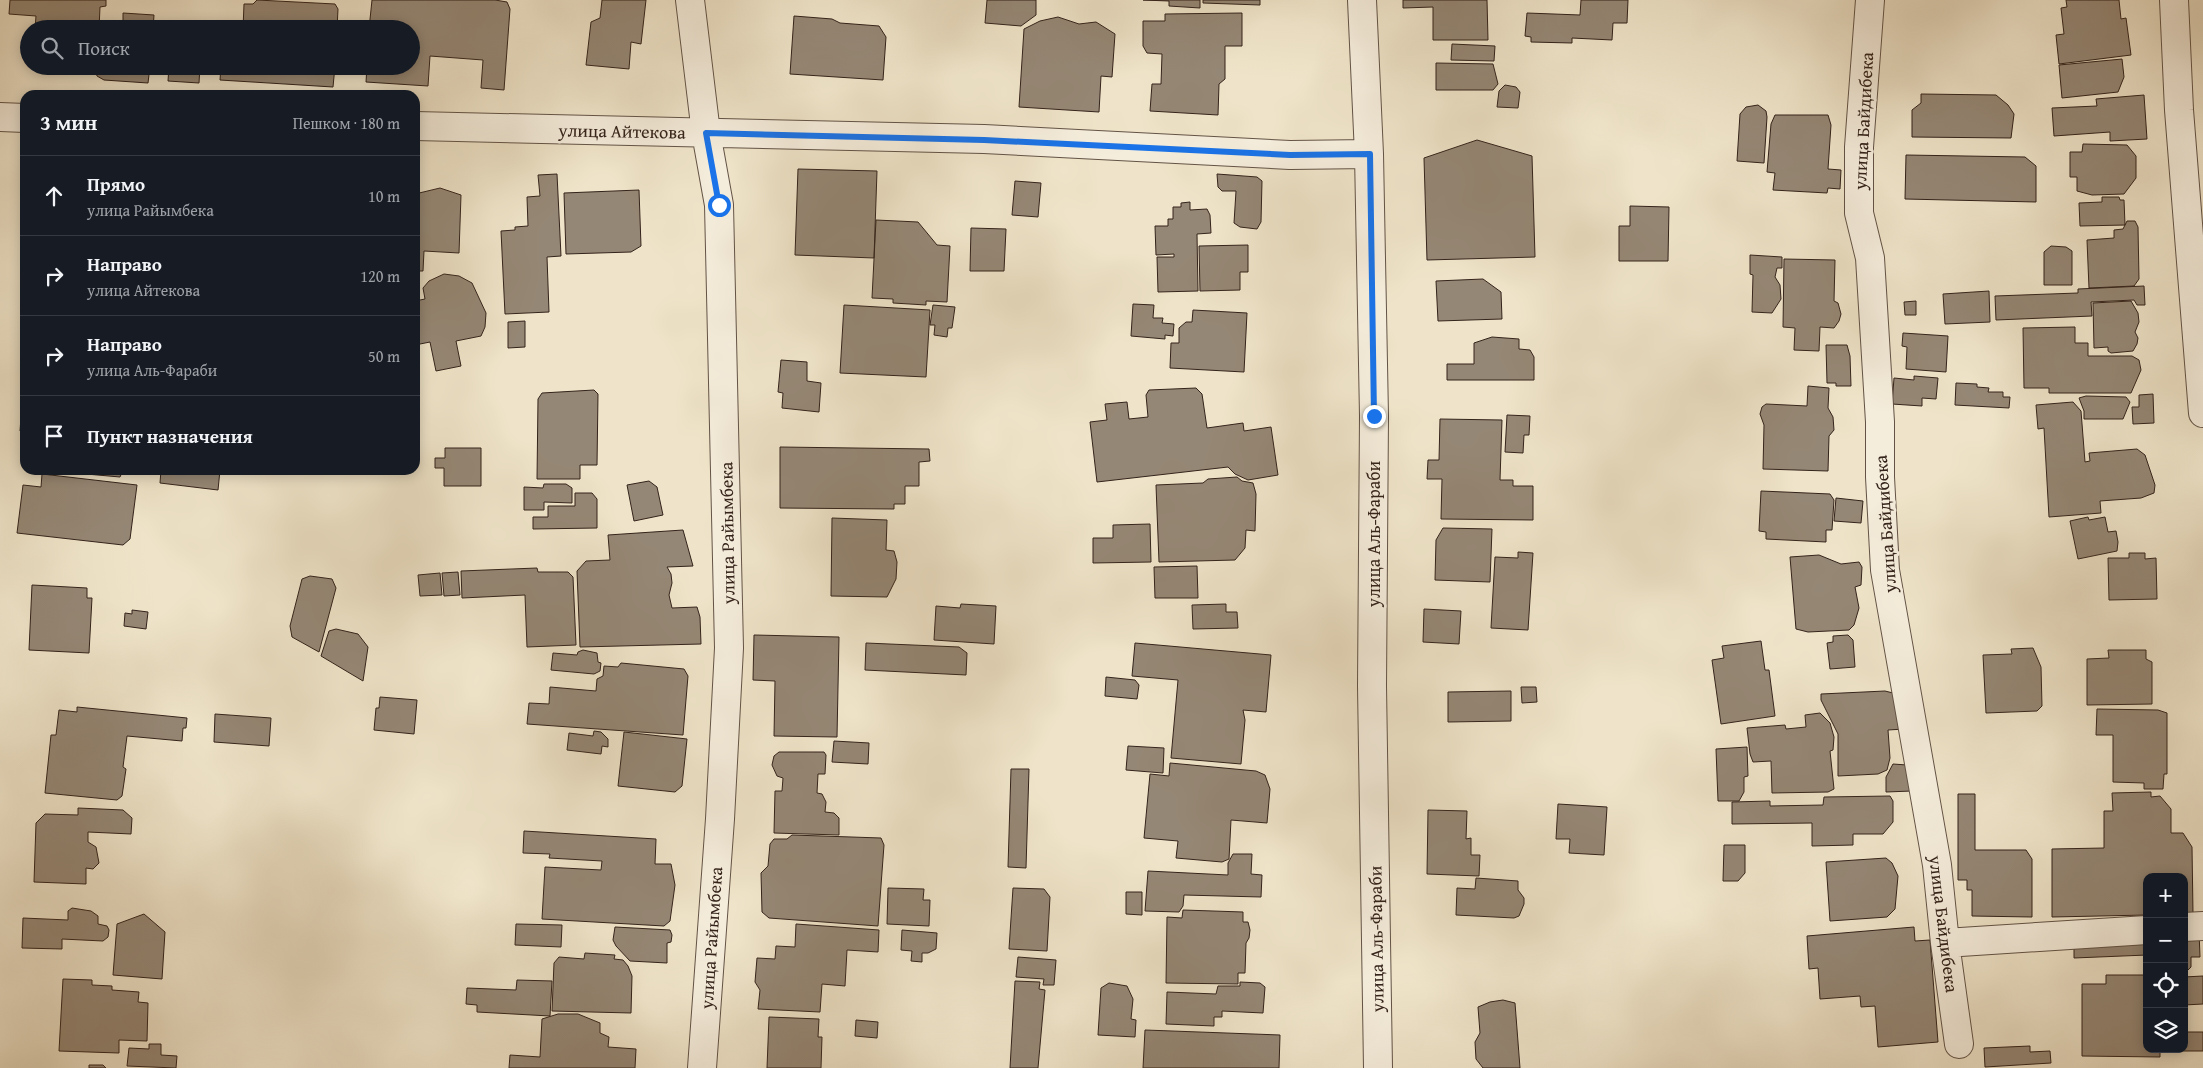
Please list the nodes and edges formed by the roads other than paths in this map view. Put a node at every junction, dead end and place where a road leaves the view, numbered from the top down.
1 (690, 0) edge
2 (1362, 0) edge
3 (1870, 0) edge
4 (2174, 0) edge
5 (0, 118) edge
6 (20, 118) edge
7 (420, 126) edge
8 (706, 133) junction
9 (1370, 154) junction
10 (2203, 413) edge
11 (2203, 926) edge
12 (2188, 927) edge
13 (2143, 930) edge
14 (1945, 943) junction
15 (1959, 1044) dead end
16 (702, 1068) edge
17 (1378, 1068) edge

1 - 8 street, улица Райымбека
2 - 9 street, улица Аль-Фараби
3 - 14 street, улица Байдибека
4 - 10 street
5 - 6 street
7 - 8 street, улица Айтекова
8 - 9 street, улица Айтекова
8 - 16 street, улица Райымбека
9 - 17 street, улица Аль-Фараби
11 - 12 street
13 - 14 street
14 - 15 street, улица Байдибека

